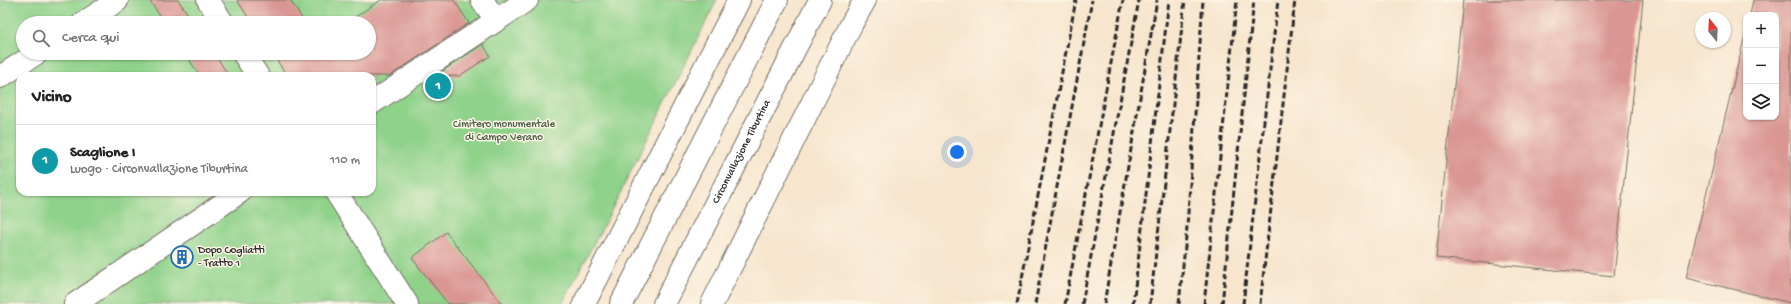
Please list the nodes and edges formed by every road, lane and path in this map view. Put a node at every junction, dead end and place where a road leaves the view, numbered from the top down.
1 (208, 0) edge
2 (482, 0) edge
3 (527, 0) edge
4 (739, 0) edge
5 (777, 0) edge
6 (820, 0) edge
7 (865, 0) edge
8 (117, 1) edge
9 (94, 16) edge
10 (218, 16) edge
11 (496, 20) junction
12 (26, 60) edge
13 (248, 60) edge
14 (255, 72) edge
15 (0, 77) edge
16 (376, 100) edge
17 (234, 196) edge
18 (339, 196) edge
19 (75, 304) edge
20 (407, 304) edge
21 (584, 304) edge
22 (621, 304) edge
23 (664, 304) edge
24 (712, 304) edge

1 - 10 main road
2 - 11 main road
3 - 11 main road
4 - 21 main road
5 - 22 main road
6 - 23 main road, Circonvallazione Tiburtina
7 - 24 main road
8 - 9 main road
11 - 16 main road
12 - 15 main road
13 - 14 main road
17 - 19 main road
18 - 20 main road

